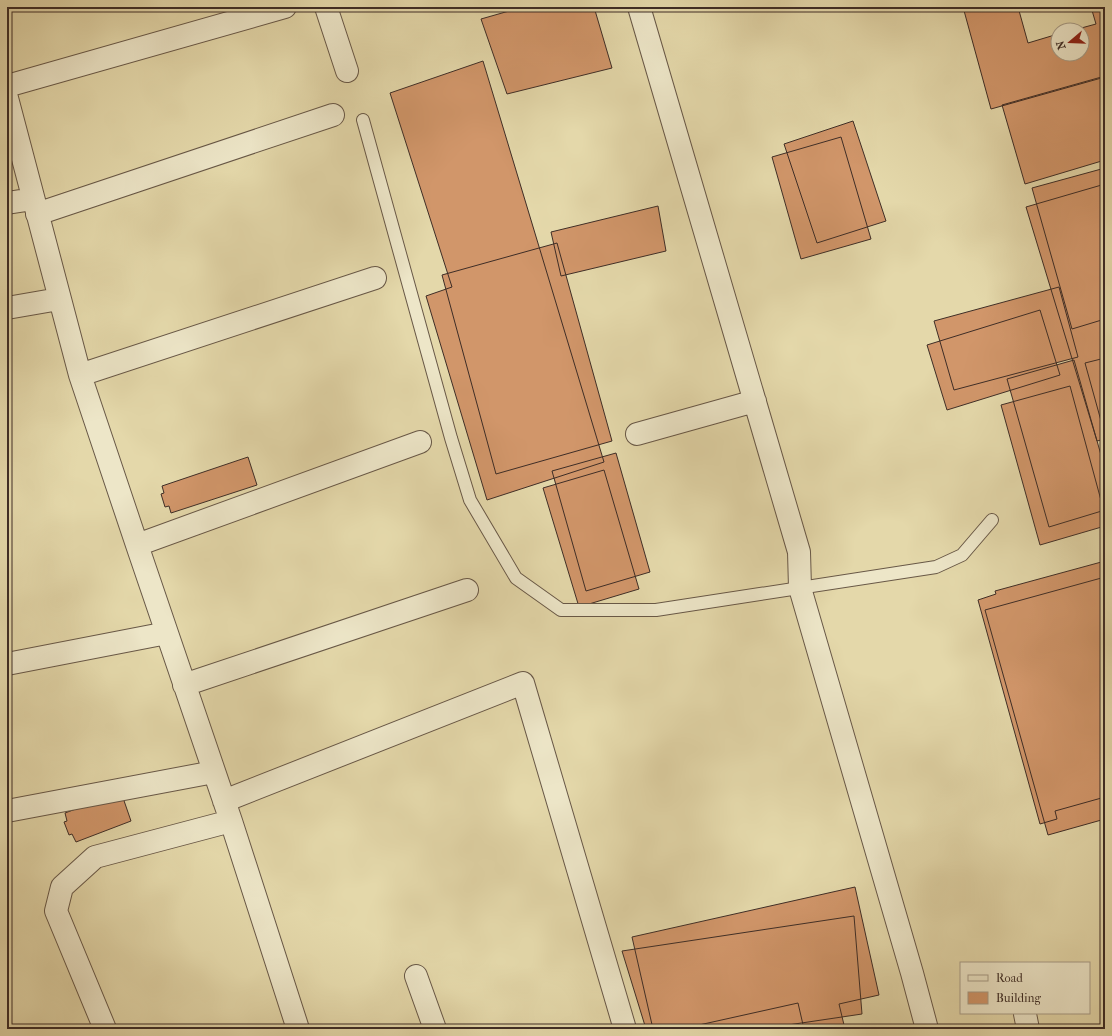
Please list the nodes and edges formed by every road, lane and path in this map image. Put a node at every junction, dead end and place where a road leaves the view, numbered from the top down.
1 (286, 7) edge
2 (326, 7) edge
3 (639, 7) edge
4 (347, 71) dead end
5 (7, 86) edge
6 (7, 98) edge
7 (333, 115) dead end
8 (363, 120) dead end
9 (7, 203) edge
10 (35, 206) junction
11 (375, 278) dead end
12 (59, 299) junction
13 (7, 308) edge
14 (80, 375) junction
15 (755, 401) junction
16 (637, 434) dead end
17 (420, 442) dead end
18 (992, 520) dead end
19 (137, 546) junction
20 (800, 588) junction
21 (466, 590) dead end
22 (167, 633) junction
23 (7, 664) edge
24 (184, 685) junction
25 (214, 772) junction
26 (224, 801) junction
27 (7, 811) edge
28 (231, 821) junction
29 (416, 976) dead end
30 (105, 1029) edge
31 (298, 1029) edge
32 (435, 1029) edge
33 (625, 1029) edge
34 (927, 1029) edge

1 - 5 street
2 - 4 street
3 - 15 street
6 - 10 street
7 - 10 street
8 - 20 lane
9 - 10 street
10 - 12 street
11 - 14 street
12 - 13 street
12 - 14 street
14 - 19 street
15 - 16 street
15 - 20 street
17 - 19 street
18 - 20 lane
19 - 22 street
20 - 34 street
21 - 24 street
22 - 23 street
22 - 24 street
24 - 25 street
25 - 26 street
25 - 27 street
26 - 28 street
26 - 33 street
28 - 30 street
28 - 31 street
29 - 32 street

